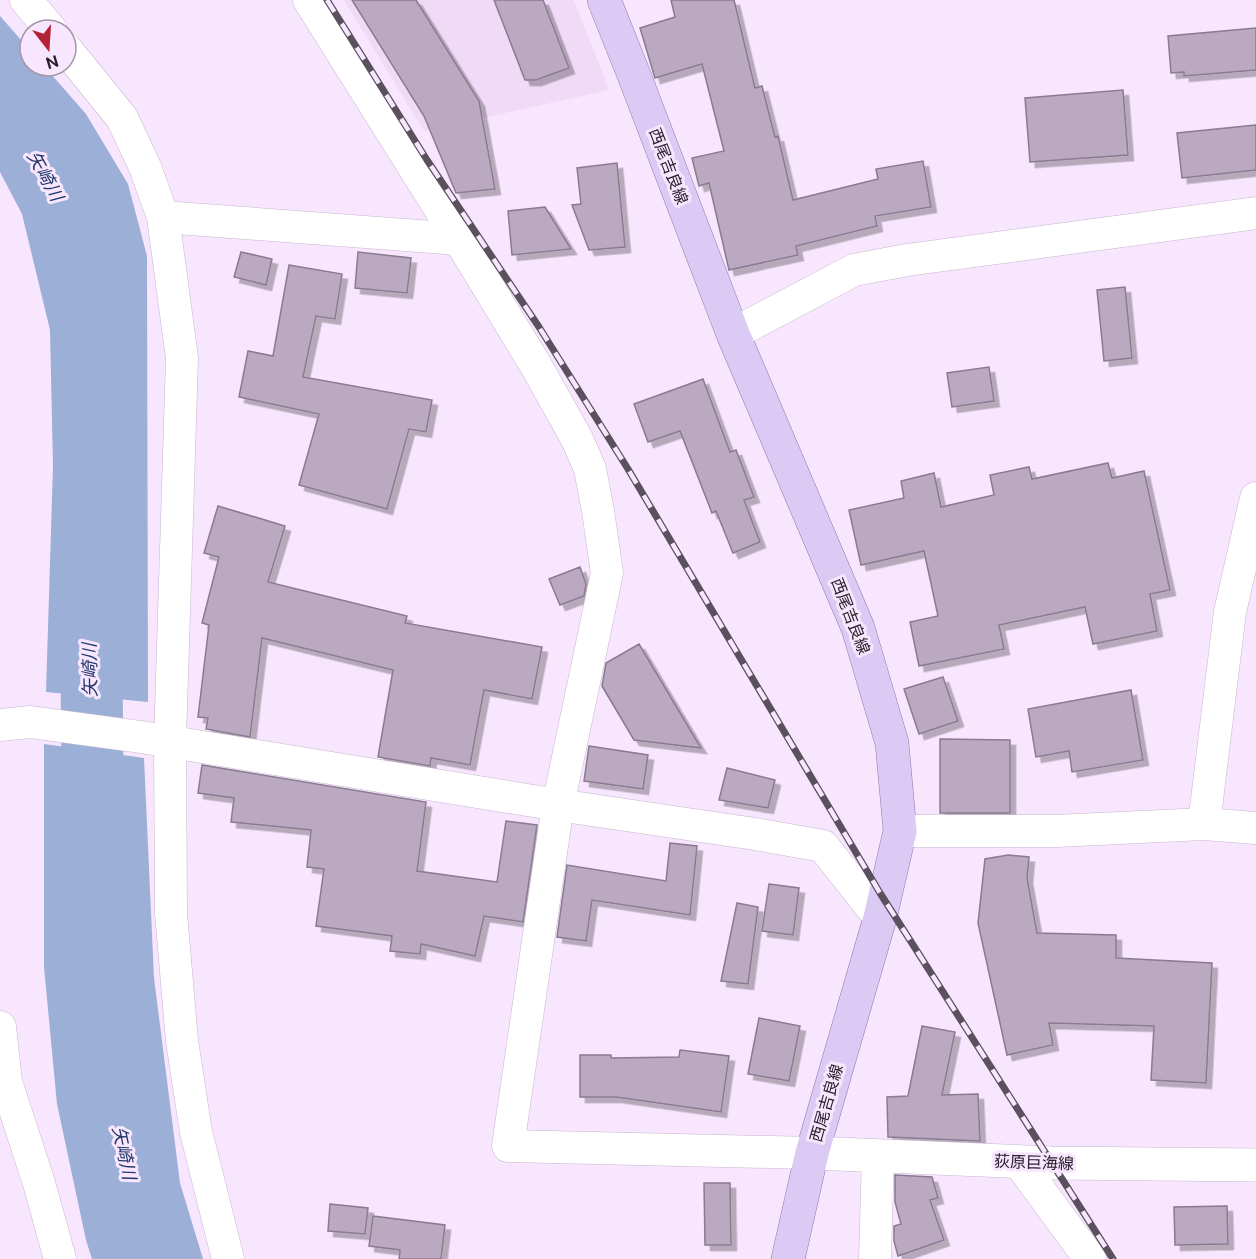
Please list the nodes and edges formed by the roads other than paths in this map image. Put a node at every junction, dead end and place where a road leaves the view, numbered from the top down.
1 (26, 0) edge
2 (309, 0) edge
3 (604, 0) edge
4 (41, 18) edge
5 (78, 64) edge
6 (1256, 213) edge
7 (163, 217) junction
8 (459, 239) junction
9 (733, 334) junction
10 (1256, 498) edge
11 (15, 724) edge
12 (155, 739) junction
13 (558, 805) junction
14 (1204, 824) junction
15 (1256, 828) edge
16 (900, 831) junction
17 (880, 918) junction
18 (0, 1027) edge
19 (3, 1082) edge
20 (812, 1153) junction
21 (878, 1156) junction
22 (1019, 1162) junction
23 (1256, 1166) edge
24 (60, 1259) edge
25 (228, 1259) edge
26 (788, 1259) edge
27 (874, 1259) edge
28 (1090, 1259) edge

1 - 4 street
2 - 8 street
3 - 9 main road, 西尾吉良線
5 - 7 street
6 - 9 street
7 - 8 street
7 - 12 street
8 - 13 street
9 - 16 main road, 西尾吉良線
10 - 14 street
11 - 12 street
12 - 13 street
12 - 25 street
13 - 17 street
13 - 20 street
14 - 15 street
14 - 16 street
16 - 17 main road, 西尾吉良線
17 - 20 main road, 西尾吉良線
18 - 19 street
19 - 24 street
20 - 21 main road, 荻原巨海線
20 - 26 main road, 西尾吉良線
21 - 22 main road, 荻原巨海線
21 - 27 street
22 - 23 main road, 荻原巨海線
22 - 28 street

